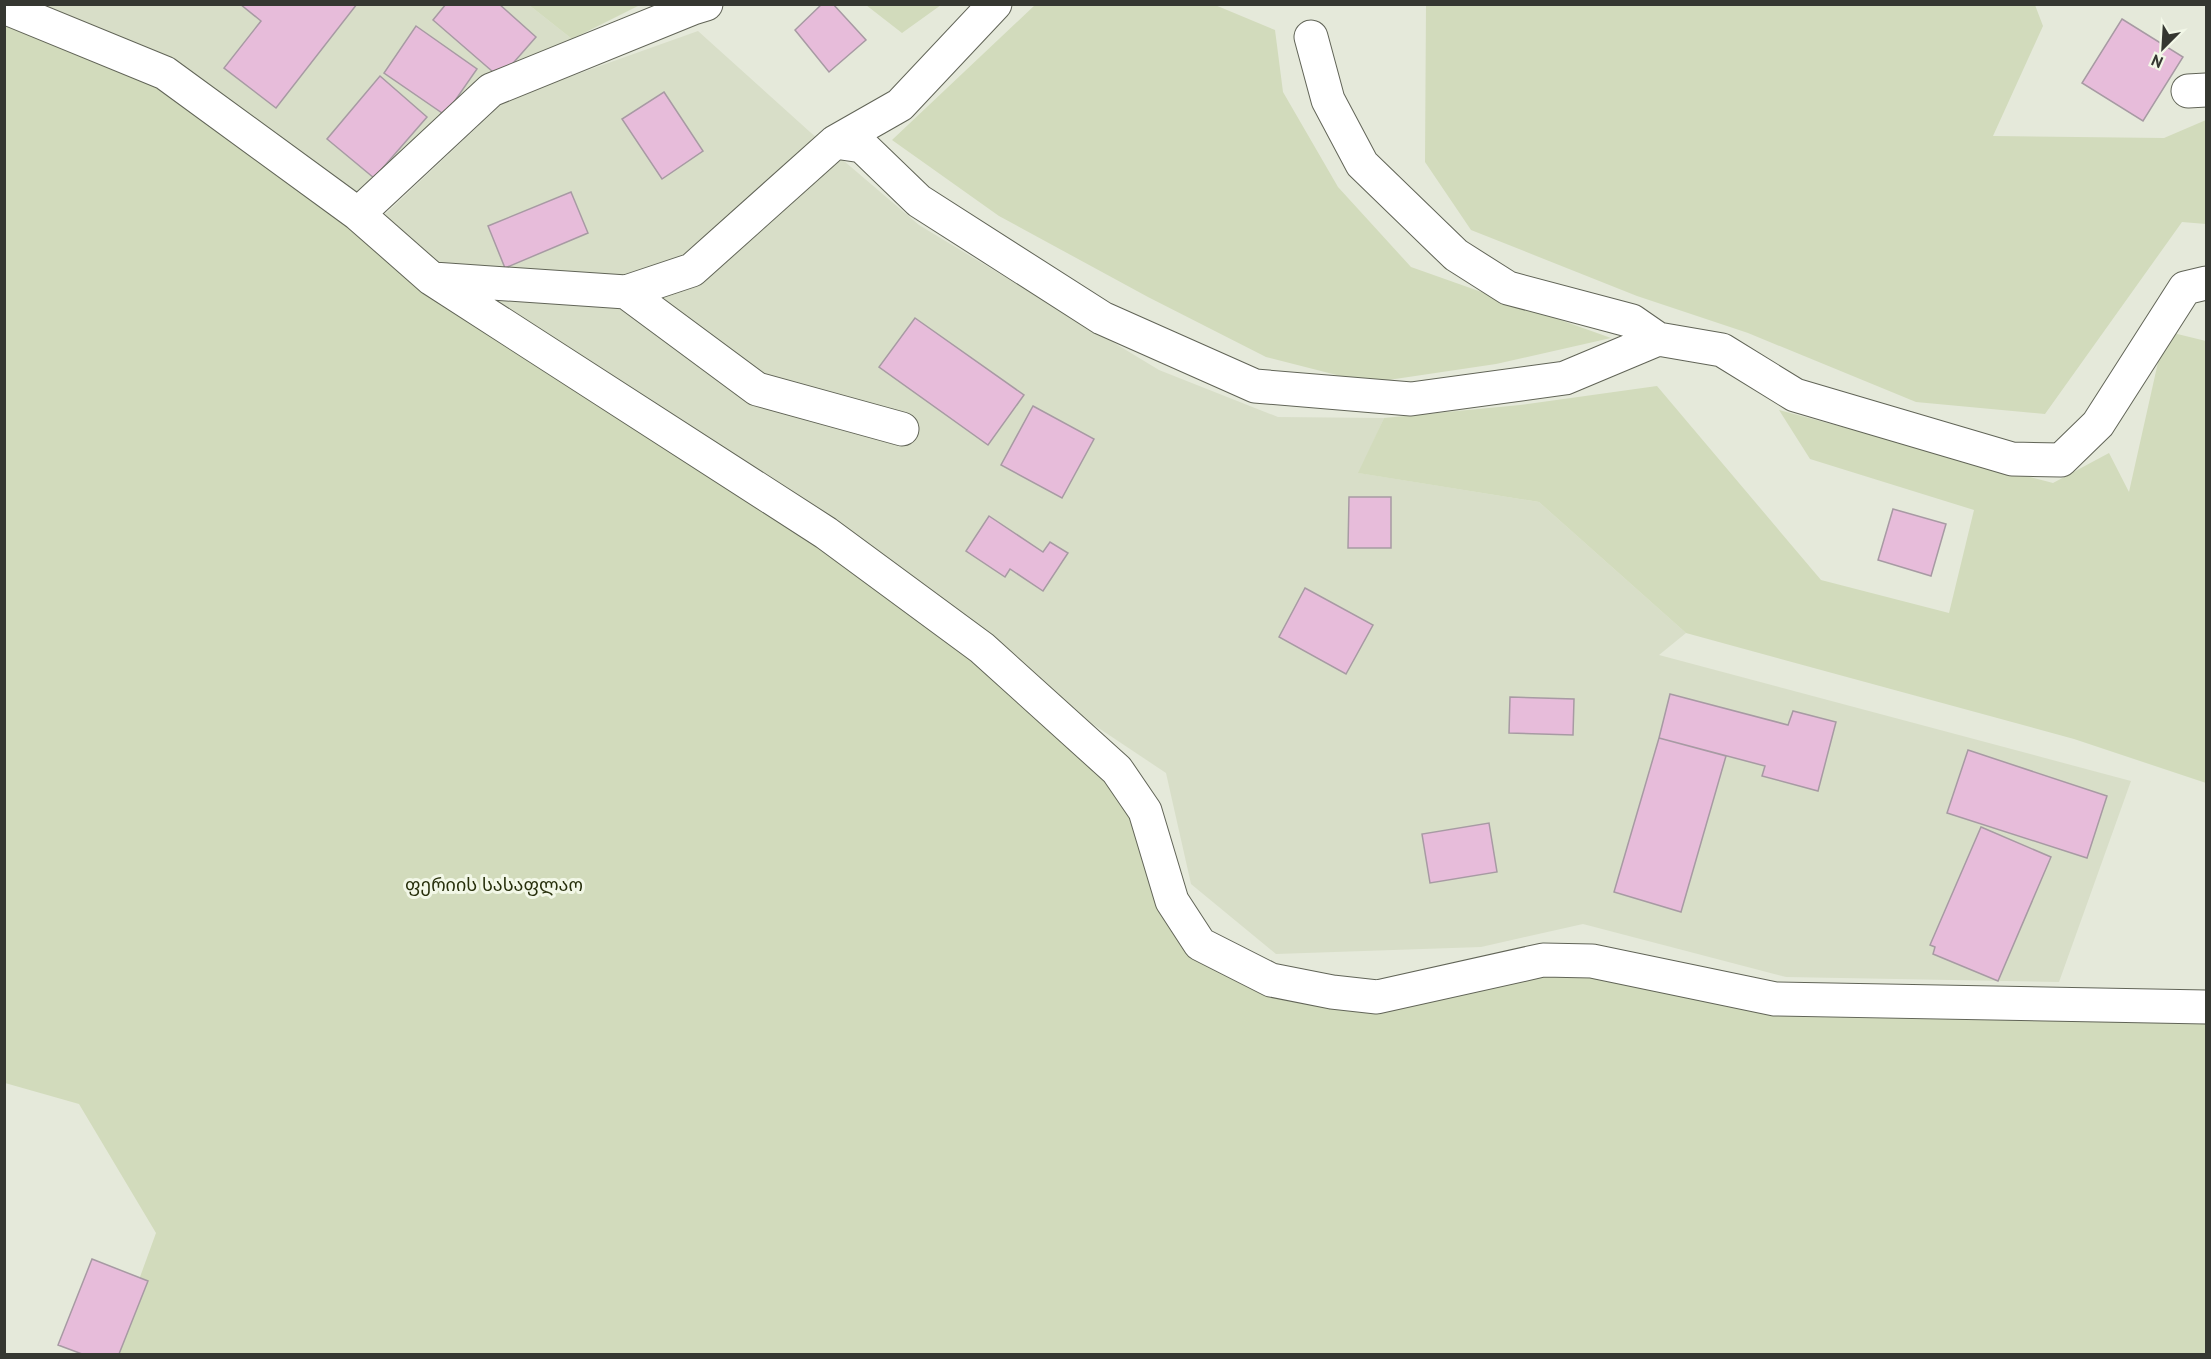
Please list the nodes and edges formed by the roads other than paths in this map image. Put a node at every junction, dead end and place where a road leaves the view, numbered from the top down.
1 (706, 4) edge
2 (995, 4) edge
3 (4, 7) edge
4 (1311, 37) dead end
5 (835, 142) junction
6 (358, 214) junction
7 (432, 279) junction
8 (2206, 284) edge
9 (626, 292) junction
10 (1658, 339) junction
11 (902, 429) dead end
12 (2206, 1006) edge

1 - 6 street
2 - 5 street
3 - 6 street
4 - 10 street
5 - 9 street
5 - 10 street
6 - 7 street
7 - 9 street
7 - 12 street
8 - 10 street
9 - 11 street

